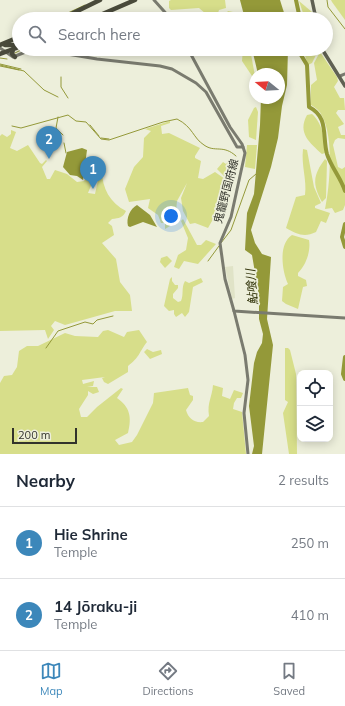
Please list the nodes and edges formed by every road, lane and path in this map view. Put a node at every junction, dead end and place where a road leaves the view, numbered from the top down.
1 (100, 0) edge
2 (135, 0) edge
3 (154, 0) edge
4 (312, 0) edge
5 (75, 12) edge
6 (107, 12) edge
7 (165, 12) edge
8 (315, 12) edge
9 (12, 40) edge
10 (12, 44) edge
11 (0, 46) edge
12 (12, 50) edge
13 (2, 53) edge
14 (79, 56) edge
15 (192, 56) edge
16 (327, 56) edge
17 (15, 57) edge
18 (345, 74) edge
19 (340, 76) junction
20 (345, 86) edge
21 (243, 147) junction
22 (234, 311) junction
23 (345, 318) edge
24 (248, 454) edge

1 - 5 highway
2 - 6 highway
3 - 7 street
4 - 8 main road
9 - 11 highway
10 - 11 highway
11 - 13 street
12 - 13 highway
13 - 17 street
14 - 21 street
15 - 21 street, 鬼籠野国府線
16 - 19 main road
18 - 19 street
19 - 20 main road
21 - 22 street, 鬼籠野国府線
22 - 23 street
22 - 24 street, 鬼籠野国府線

